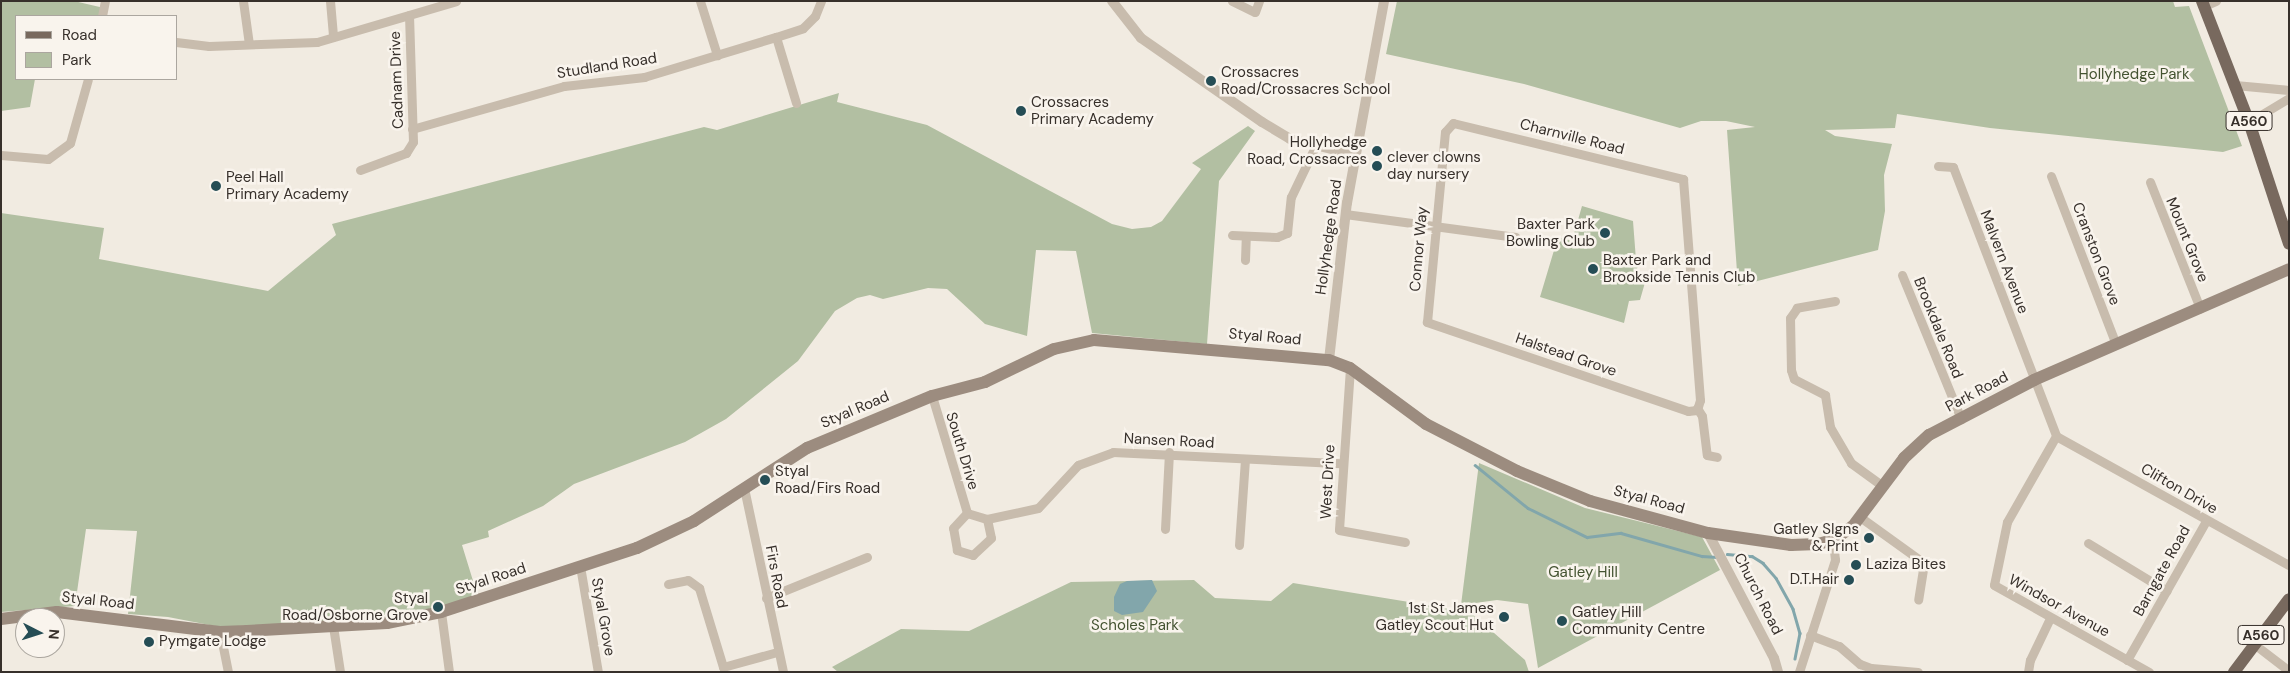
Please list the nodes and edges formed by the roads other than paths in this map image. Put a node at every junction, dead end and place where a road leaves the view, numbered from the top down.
1 (105, 1) edge
2 (243, 1) edge
3 (330, 1) edge
4 (456, 1) edge
5 (700, 1) edge
6 (821, 1) edge
7 (1112, 1) edge
8 (1232, 1) edge
9 (1260, 1) edge
10 (1384, 1) edge
11 (2216, 1) edge
12 (2203, 4) edge
13 (102, 15) edge
14 (409, 15) junction
15 (333, 36) junction
16 (776, 37) junction
17 (178, 42) edge
18 (249, 44) junction
19 (717, 55) junction
20 (88, 80) edge
21 (2235, 86) junction
22 (2289, 90) edge
23 (2289, 98) edge
24 (796, 103) dead end
25 (2249, 122) junction
26 (1453, 123) joint
27 (412, 129) junction
28 (1315, 147) junction
29 (1, 155) edge
30 (1356, 155) junction
31 (1938, 166) dead end
32 (360, 170) dead end
33 (2051, 176) dead end
34 (2150, 182) dead end
35 (1345, 214) junction
36 (1435, 226) junction
37 (1232, 234) dead end
38 (1246, 236) junction
39 (1515, 237) dead end
40 (2289, 244) edge
41 (1245, 260) dead end
42 (2289, 269) edge
43 (1902, 275) dead end
44 (1835, 301) dead end
45 (2200, 308) junction
46 (1427, 322) joint
47 (2115, 342) junction
48 (1329, 360) junction
49 (1350, 368) junction
50 (2034, 380) junction
51 (932, 396) junction
52 (1697, 409) junction
53 (1961, 420) junction
54 (2056, 436) junction
55 (1169, 452) junction
56 (1717, 457) dead end
57 (1245, 460) junction
58 (1342, 463) junction
59 (1881, 485) junction
60 (744, 488) junction
61 (967, 513) junction
62 (1860, 517) junction
63 (987, 519) junction
64 (2206, 521) junction
65 (1165, 530) dead end
66 (1708, 533) junction
67 (1833, 540) junction
68 (1405, 542) dead end
69 (2088, 543) dead end
70 (1239, 545) dead end
71 (867, 557) dead end
72 (2289, 565) edge
73 (580, 566) junction
74 (668, 584) dead end
75 (2167, 591) junction
76 (766, 598) junction
77 (2289, 599) edge
78 (1918, 600) dead end
79 (441, 612) junction
80 (2050, 618) junction
81 (1, 619) edge
82 (333, 626) junction
83 (220, 632) junction
84 (1810, 635) junction
85 (2254, 644) junction
86 (777, 652) junction
87 (2127, 660) junction
88 (724, 669) edge
89 (2289, 671) edge
90 (228, 672) edge
91 (340, 672) edge
92 (448, 672) edge
93 (598, 672) edge
94 (783, 672) edge
95 (1778, 672) edge
96 (1799, 672) edge
97 (1918, 672) edge
98 (2028, 672) edge
99 (2149, 672) edge
100 (2234, 672) edge

1 - 13 street
2 - 18 street
3 - 15 street
4 - 14 street
5 - 19 street
6 - 16 street, Studland Road
7 - 28 street
8 - 9 street
10 - 30 street, Hollyhedge Road
11 - 12 street
12 - 21 main road, A560
14 - 15 street
14 - 27 street, Cadnam Drive
15 - 18 street
16 - 19 street, Studland Road
16 - 24 street
17 - 18 street
19 - 27 street, Studland Road
20 - 29 street
21 - 22 street
21 - 25 main road, A560
23 - 25 street
25 - 40 main road, A560
26 - 36 street, Connor Way
26 - 52 street, Charnville Road
27 - 32 street, Cadnam Drive
28 - 30 street
28 - 38 street
30 - 35 street, Hollyhedge Road
31 - 50 street, Malvern Avenue
33 - 47 street, Cranston Grove
34 - 45 street, Mount Grove
35 - 36 street
35 - 48 street, Hollyhedge Road
36 - 39 street
36 - 46 street, Connor Way
37 - 38 street
38 - 41 street
42 - 45 main road, Park Road
43 - 53 street, Brookdale Road
44 - 59 street
45 - 47 main road, Park Road
46 - 52 street, Halstead Grove
47 - 50 main road, Park Road
48 - 49 main road, Styal Road
48 - 51 main road, Styal Road
49 - 58 street, West Drive
49 - 66 main road, Styal Road
50 - 53 main road, Park Road
50 - 54 street
51 - 60 main road, Styal Road
51 - 61 street, South Drive
52 - 56 street
53 - 59 main road, Park Road
54 - 64 street, Clifton Drive
54 - 80 street, Windsor Avenue
55 - 57 street, Nansen Road
55 - 63 street, Nansen Road
55 - 65 street
57 - 58 street, Nansen Road
57 - 70 street
58 - 68 street, West Drive
59 - 62 main road, Park Road
60 - 73 main road, Styal Road
60 - 76 street, Firs Road
61 - 63 street, South Drive
61 - 63 street, South Drive
62 - 67 main road, Park Road
62 - 78 street
64 - 72 street, Clifton Drive
64 - 75 street, Barngate Road
66 - 67 main road
66 - 95 street, Church Road
67 - 84 street
69 - 75 street
71 - 76 street
73 - 79 main road, Styal Road
73 - 93 street, Styal Grove
74 - 88 street
75 - 87 street, Barngate Road
76 - 86 street, Firs Road
77 - 85 main road, A560
79 - 82 main road, Styal Road
79 - 92 street
80 - 87 street, Windsor Avenue
80 - 98 street
81 - 83 main road, Styal Road
82 - 83 main road, Styal Road
82 - 91 street
83 - 90 street
84 - 96 street
84 - 97 street
85 - 89 street
85 - 100 main road, A560
86 - 88 street
86 - 94 street, Firs Road
87 - 99 street, Windsor Avenue

